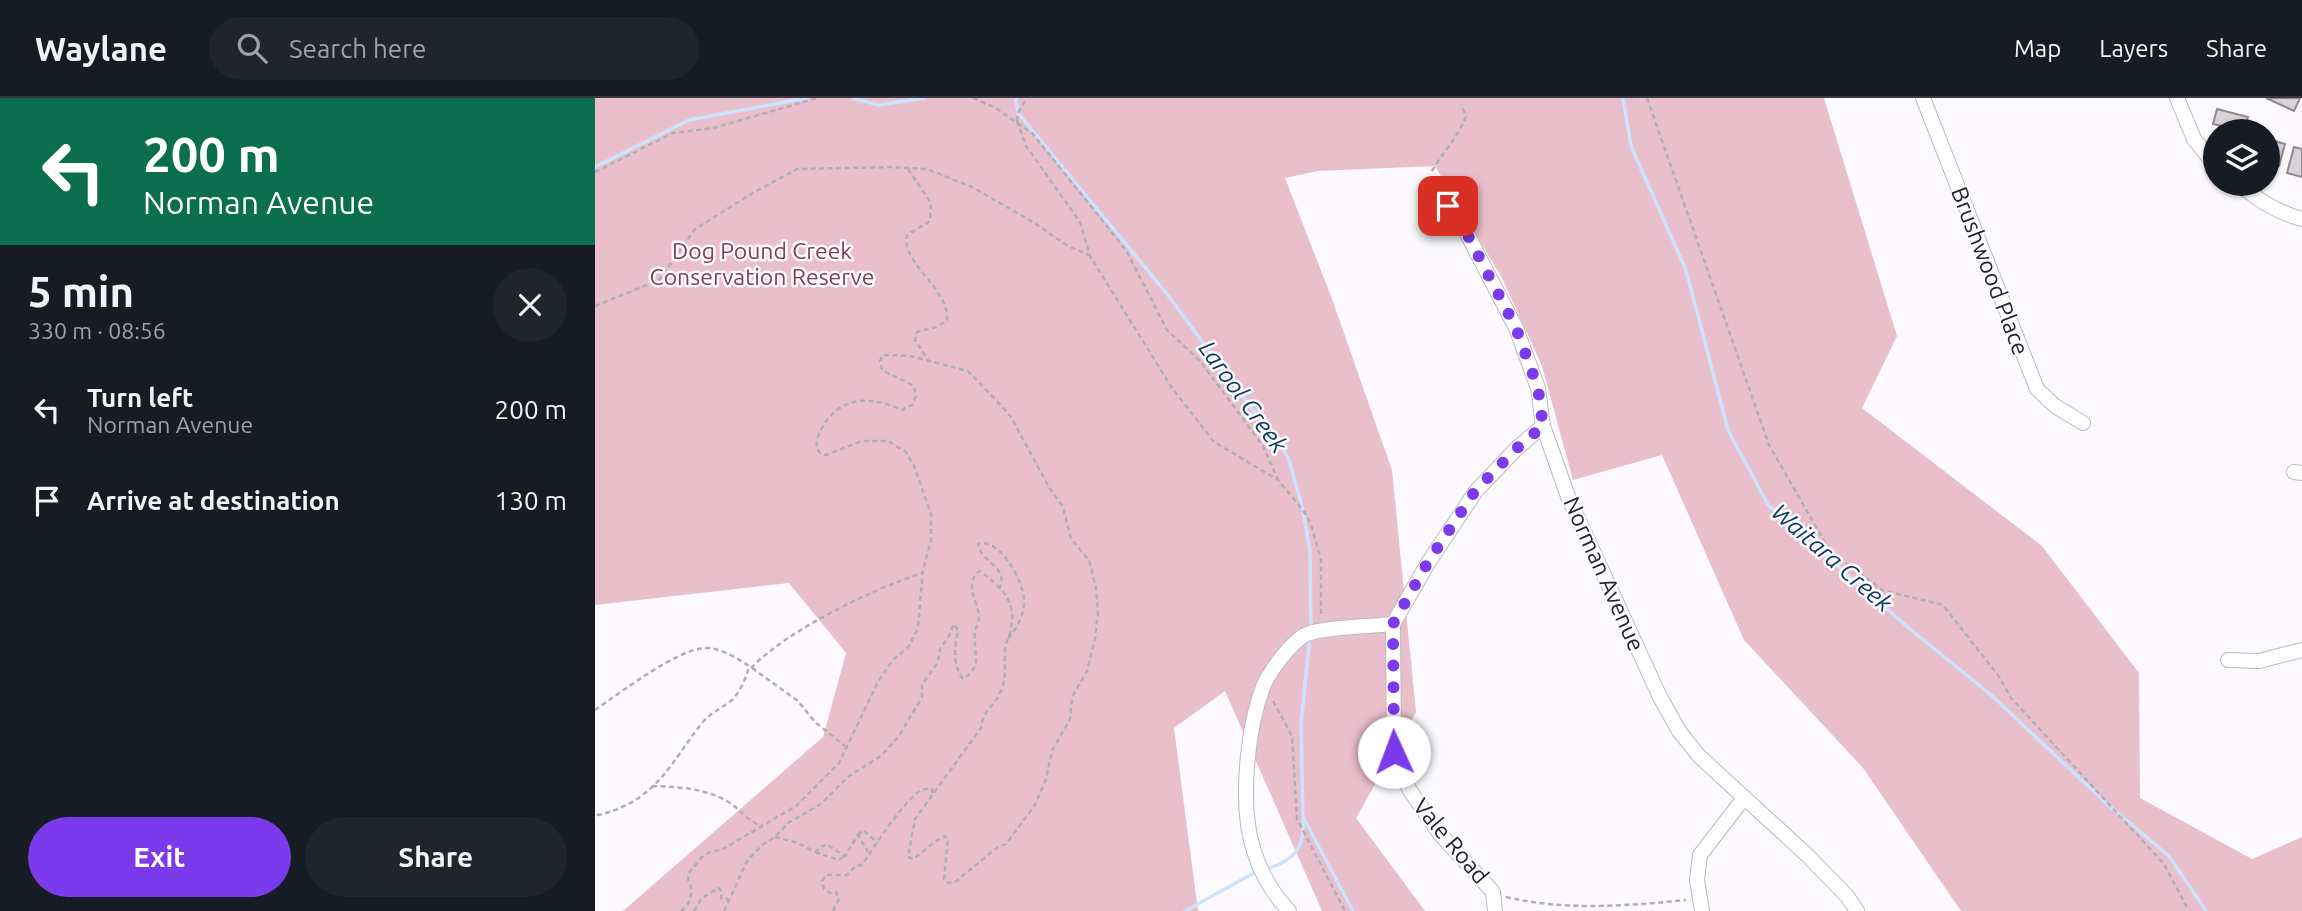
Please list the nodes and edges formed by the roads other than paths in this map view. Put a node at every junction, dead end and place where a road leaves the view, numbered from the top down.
1 (1923, 98) edge
2 (2177, 98) edge
3 (2203, 150) edge
4 (1432, 186) road end
5 (2253, 196) edge
6 (2302, 219) edge
7 (2083, 424) dead end
8 (1543, 426) junction
9 (1393, 624) junction
10 (2302, 650) edge
11 (2228, 660) dead end
12 (1744, 798) junction
13 (1701, 905) edge
14 (1289, 911) edge
15 (1495, 911) edge
16 (1857, 911) edge

1 - 7 street, Brushwood Place
2 - 3 street
4 - 8 street, Norman Avenue
5 - 6 street
8 - 9 street, Vale Road
8 - 12 street, Norman Avenue
9 - 14 street
9 - 15 street, Vale Road
10 - 11 street
12 - 13 street
12 - 16 street, Norman Avenue

